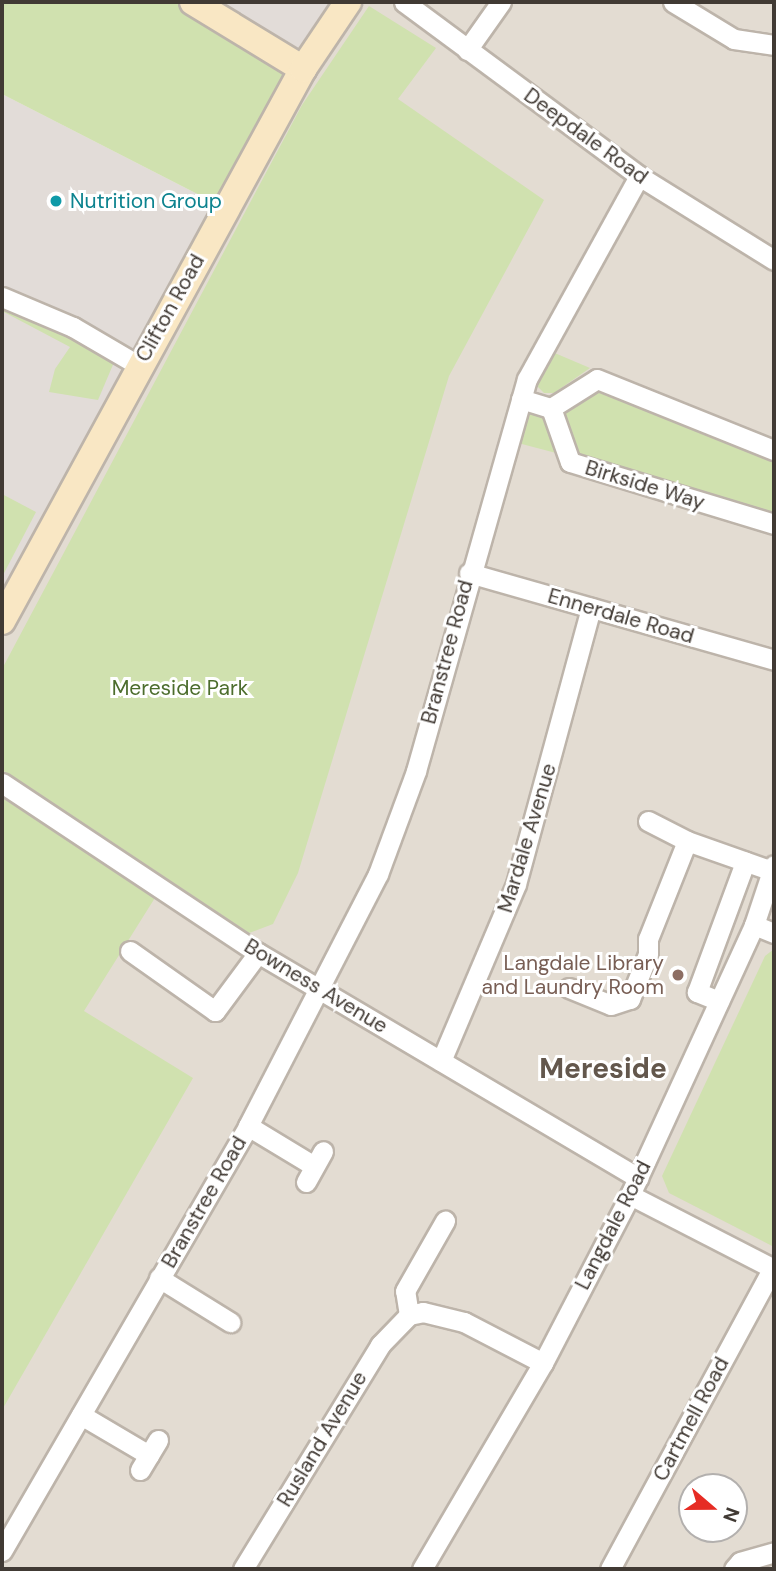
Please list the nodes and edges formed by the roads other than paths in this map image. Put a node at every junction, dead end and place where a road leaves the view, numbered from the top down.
1 (193, 2) edge
2 (348, 2) edge
3 (404, 2) edge
4 (501, 2) edge
5 (673, 2) edge
6 (774, 45) edge
7 (467, 50) junction
8 (303, 69) junction
9 (639, 176) junction
10 (774, 260) edge
11 (2, 297) edge
12 (138, 365) junction
13 (521, 399) junction
14 (551, 408) junction
15 (774, 450) edge
16 (774, 524) edge
17 (469, 573) junction
18 (591, 608) junction
19 (2, 621) edge
20 (774, 660) edge
21 (2, 782) edge
22 (648, 821) dead end
23 (687, 841) junction
24 (745, 862) junction
25 (773, 868) edge
26 (754, 925) junction
27 (774, 933) edge
28 (130, 951) dead end
29 (258, 953) junction
30 (320, 986) junction
31 (569, 988) dead end
32 (719, 1001) junction
33 (617, 1005) junction
34 (610, 1025) dead end
35 (441, 1061) junction
36 (248, 1126) junction
37 (314, 1166) dead end
38 (634, 1186) junction
39 (445, 1221) dead end
40 (773, 1269) edge
41 (159, 1278) junction
42 (409, 1315) junction
43 (230, 1322) dead end
44 (543, 1363) junction
45 (81, 1415) junction
46 (149, 1455) dead end
47 (2, 1551) edge
48 (774, 1552) edge
49 (243, 1569) edge
50 (422, 1569) edge
51 (610, 1569) edge
52 (734, 1569) edge

1 - 8 street
2 - 8 street, Clifton Road
3 - 7 street, Deepdale Road
4 - 7 street
5 - 6 street
7 - 9 street, Deepdale Road
8 - 12 street, Clifton Road
9 - 10 street, Deepdale Road
9 - 13 street, Branstree Road
11 - 12 street
12 - 19 street, Clifton Road
13 - 14 street
13 - 17 street, Branstree Road
14 - 15 street
14 - 16 street, Birkside Way
17 - 18 street, Ennerdale Road
17 - 30 street, Branstree Road
18 - 20 street, Ennerdale Road
18 - 35 street, Mardale Avenue
21 - 29 street, Bowness Avenue
22 - 23 street
23 - 24 street
23 - 33 street
24 - 25 street
24 - 32 street
25 - 26 street, Langdale Road
26 - 27 street
26 - 32 street, Langdale Road
28 - 29 street
29 - 30 street, Bowness Avenue
30 - 35 street, Bowness Avenue
30 - 36 street, Branstree Road
31 - 33 street
32 - 38 street, Langdale Road
33 - 34 street
35 - 38 street, Bowness Avenue
36 - 37 street, Branstree Road
36 - 41 street, Branstree Road
38 - 40 street, Bowness Avenue
38 - 44 street, Langdale Road
39 - 42 street
40 - 51 street, Cartmell Road
41 - 43 street, Branstree Road
41 - 45 street, Branstree Road
42 - 44 street
42 - 49 street, Rusland Avenue
44 - 50 street, Langdale Road
45 - 46 street
45 - 47 street, Branstree Road
48 - 52 street

